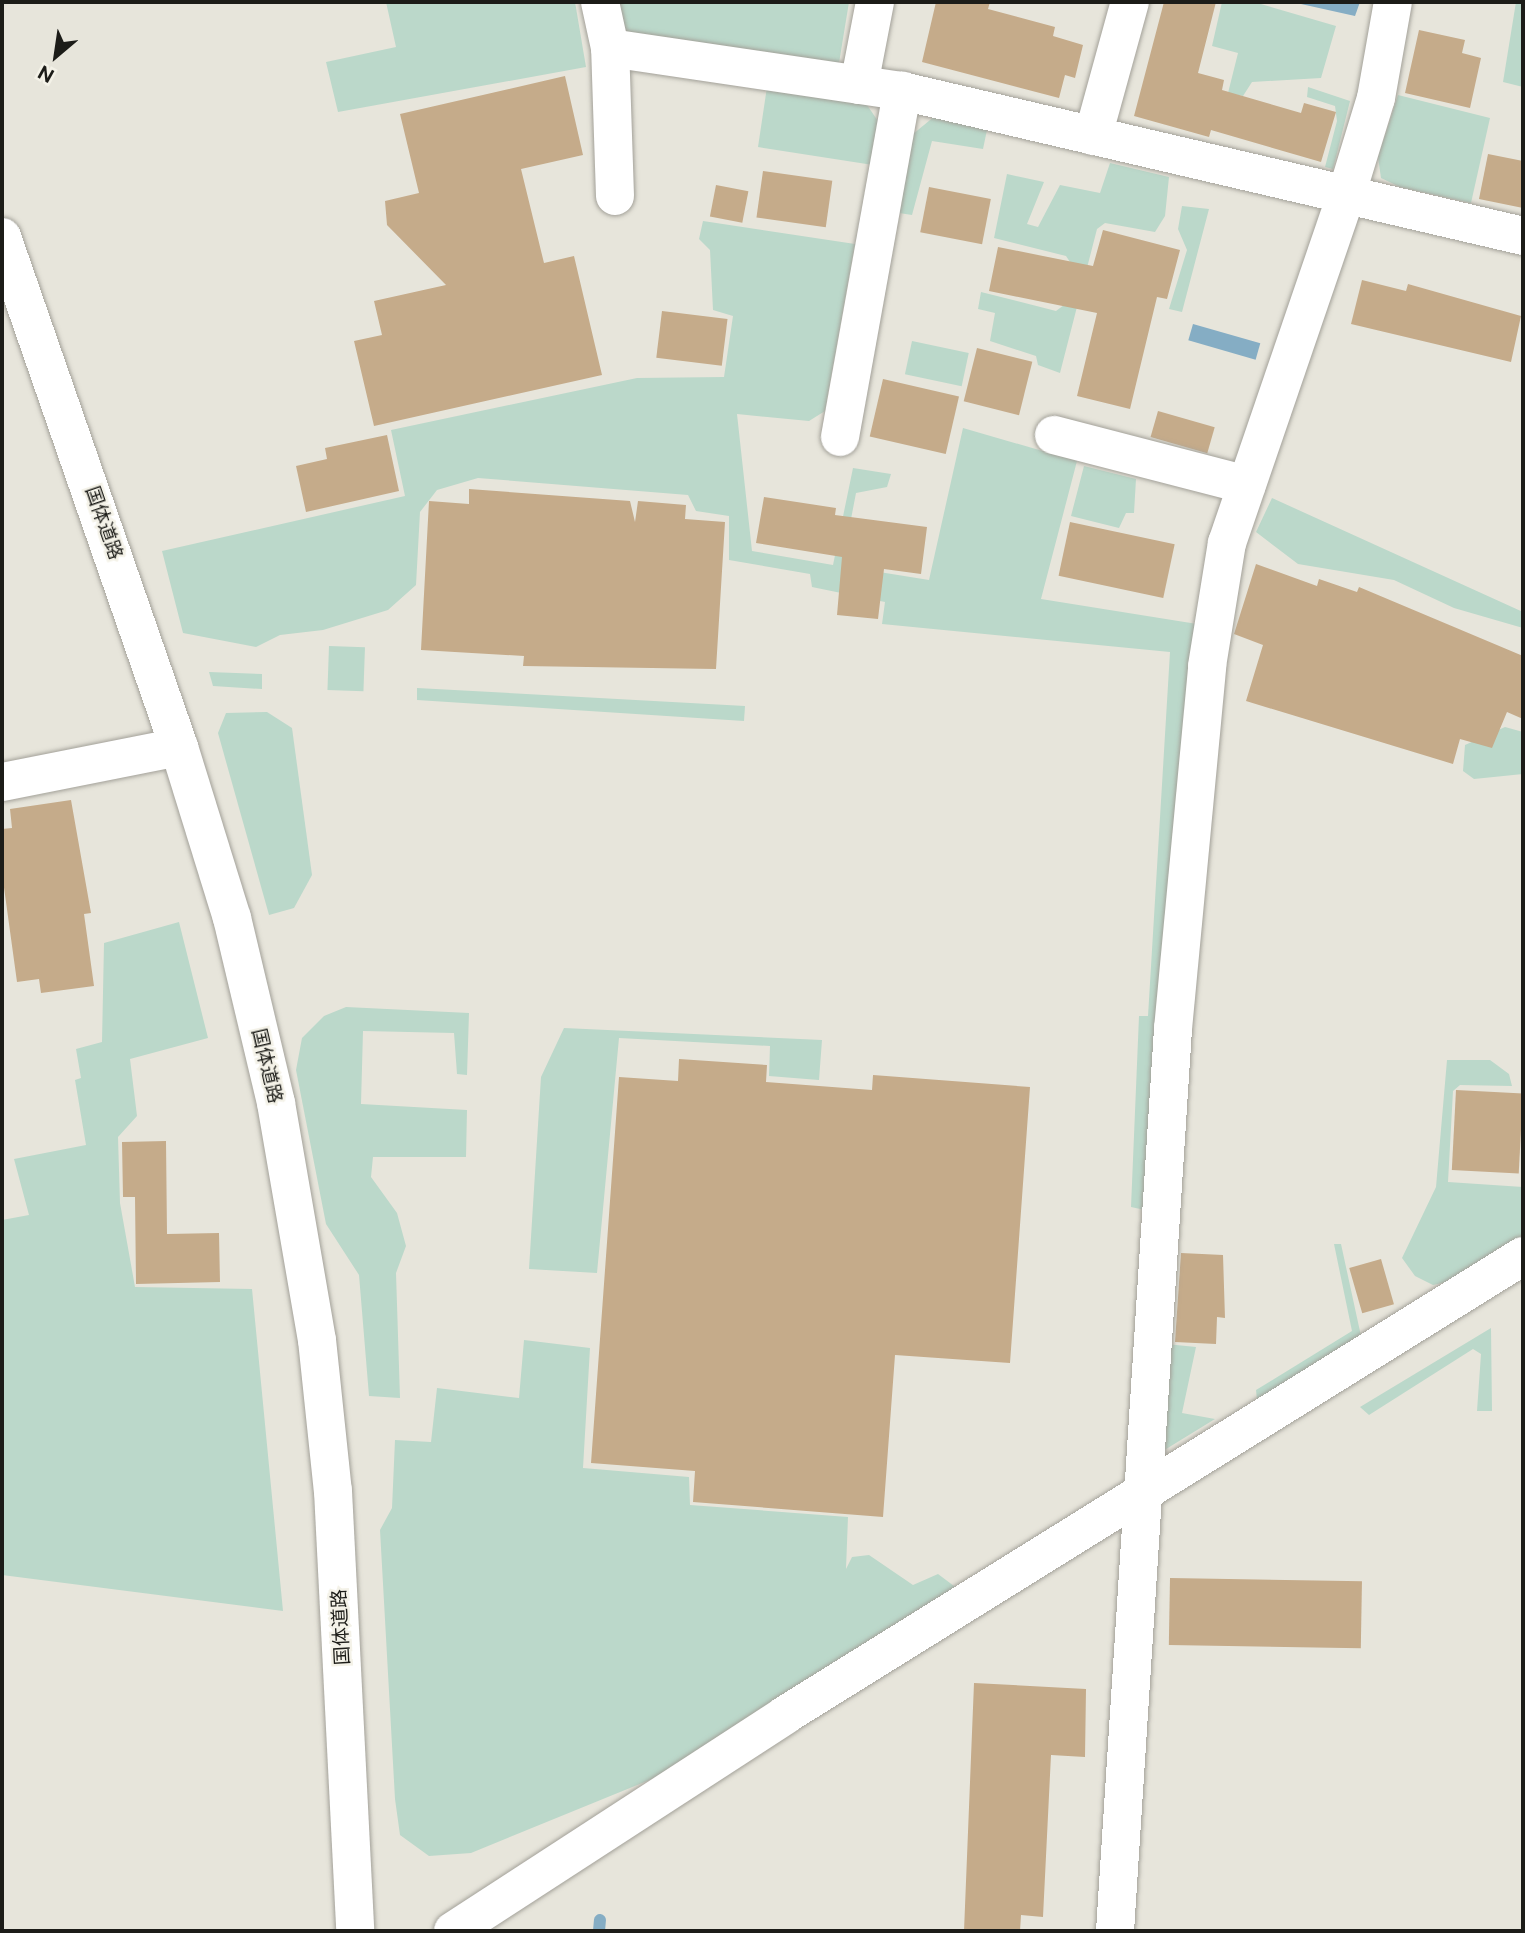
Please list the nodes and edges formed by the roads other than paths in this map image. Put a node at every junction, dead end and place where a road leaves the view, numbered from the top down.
1 (600, 2) edge
2 (875, 2) edge
3 (1130, 2) edge
4 (1393, 2) edge
5 (610, 48) junction
6 (859, 85) junction
7 (902, 91) junction
8 (1093, 136) junction
9 (615, 196) dead end
10 (1346, 196) junction
11 (1523, 236) edge
12 (2, 237) edge
13 (1054, 435) dead end
14 (840, 437) dead end
15 (1247, 485) junction
16 (179, 747) junction
17 (2, 782) edge
18 (1523, 1256) edge
19 (1141, 1494) junction
20 (355, 1931) edge
21 (453, 1931) edge
22 (1115, 1931) edge

1 - 5 street
2 - 6 street
3 - 8 street
4 - 10 street
5 - 6 street
5 - 9 street
6 - 7 street
7 - 8 street
7 - 14 street
8 - 10 street
10 - 11 street
10 - 15 street
12 - 16 street, 国体道路
13 - 15 street
15 - 19 street
16 - 17 street
16 - 20 street, 国体道路
18 - 19 street
19 - 21 street
19 - 22 street

